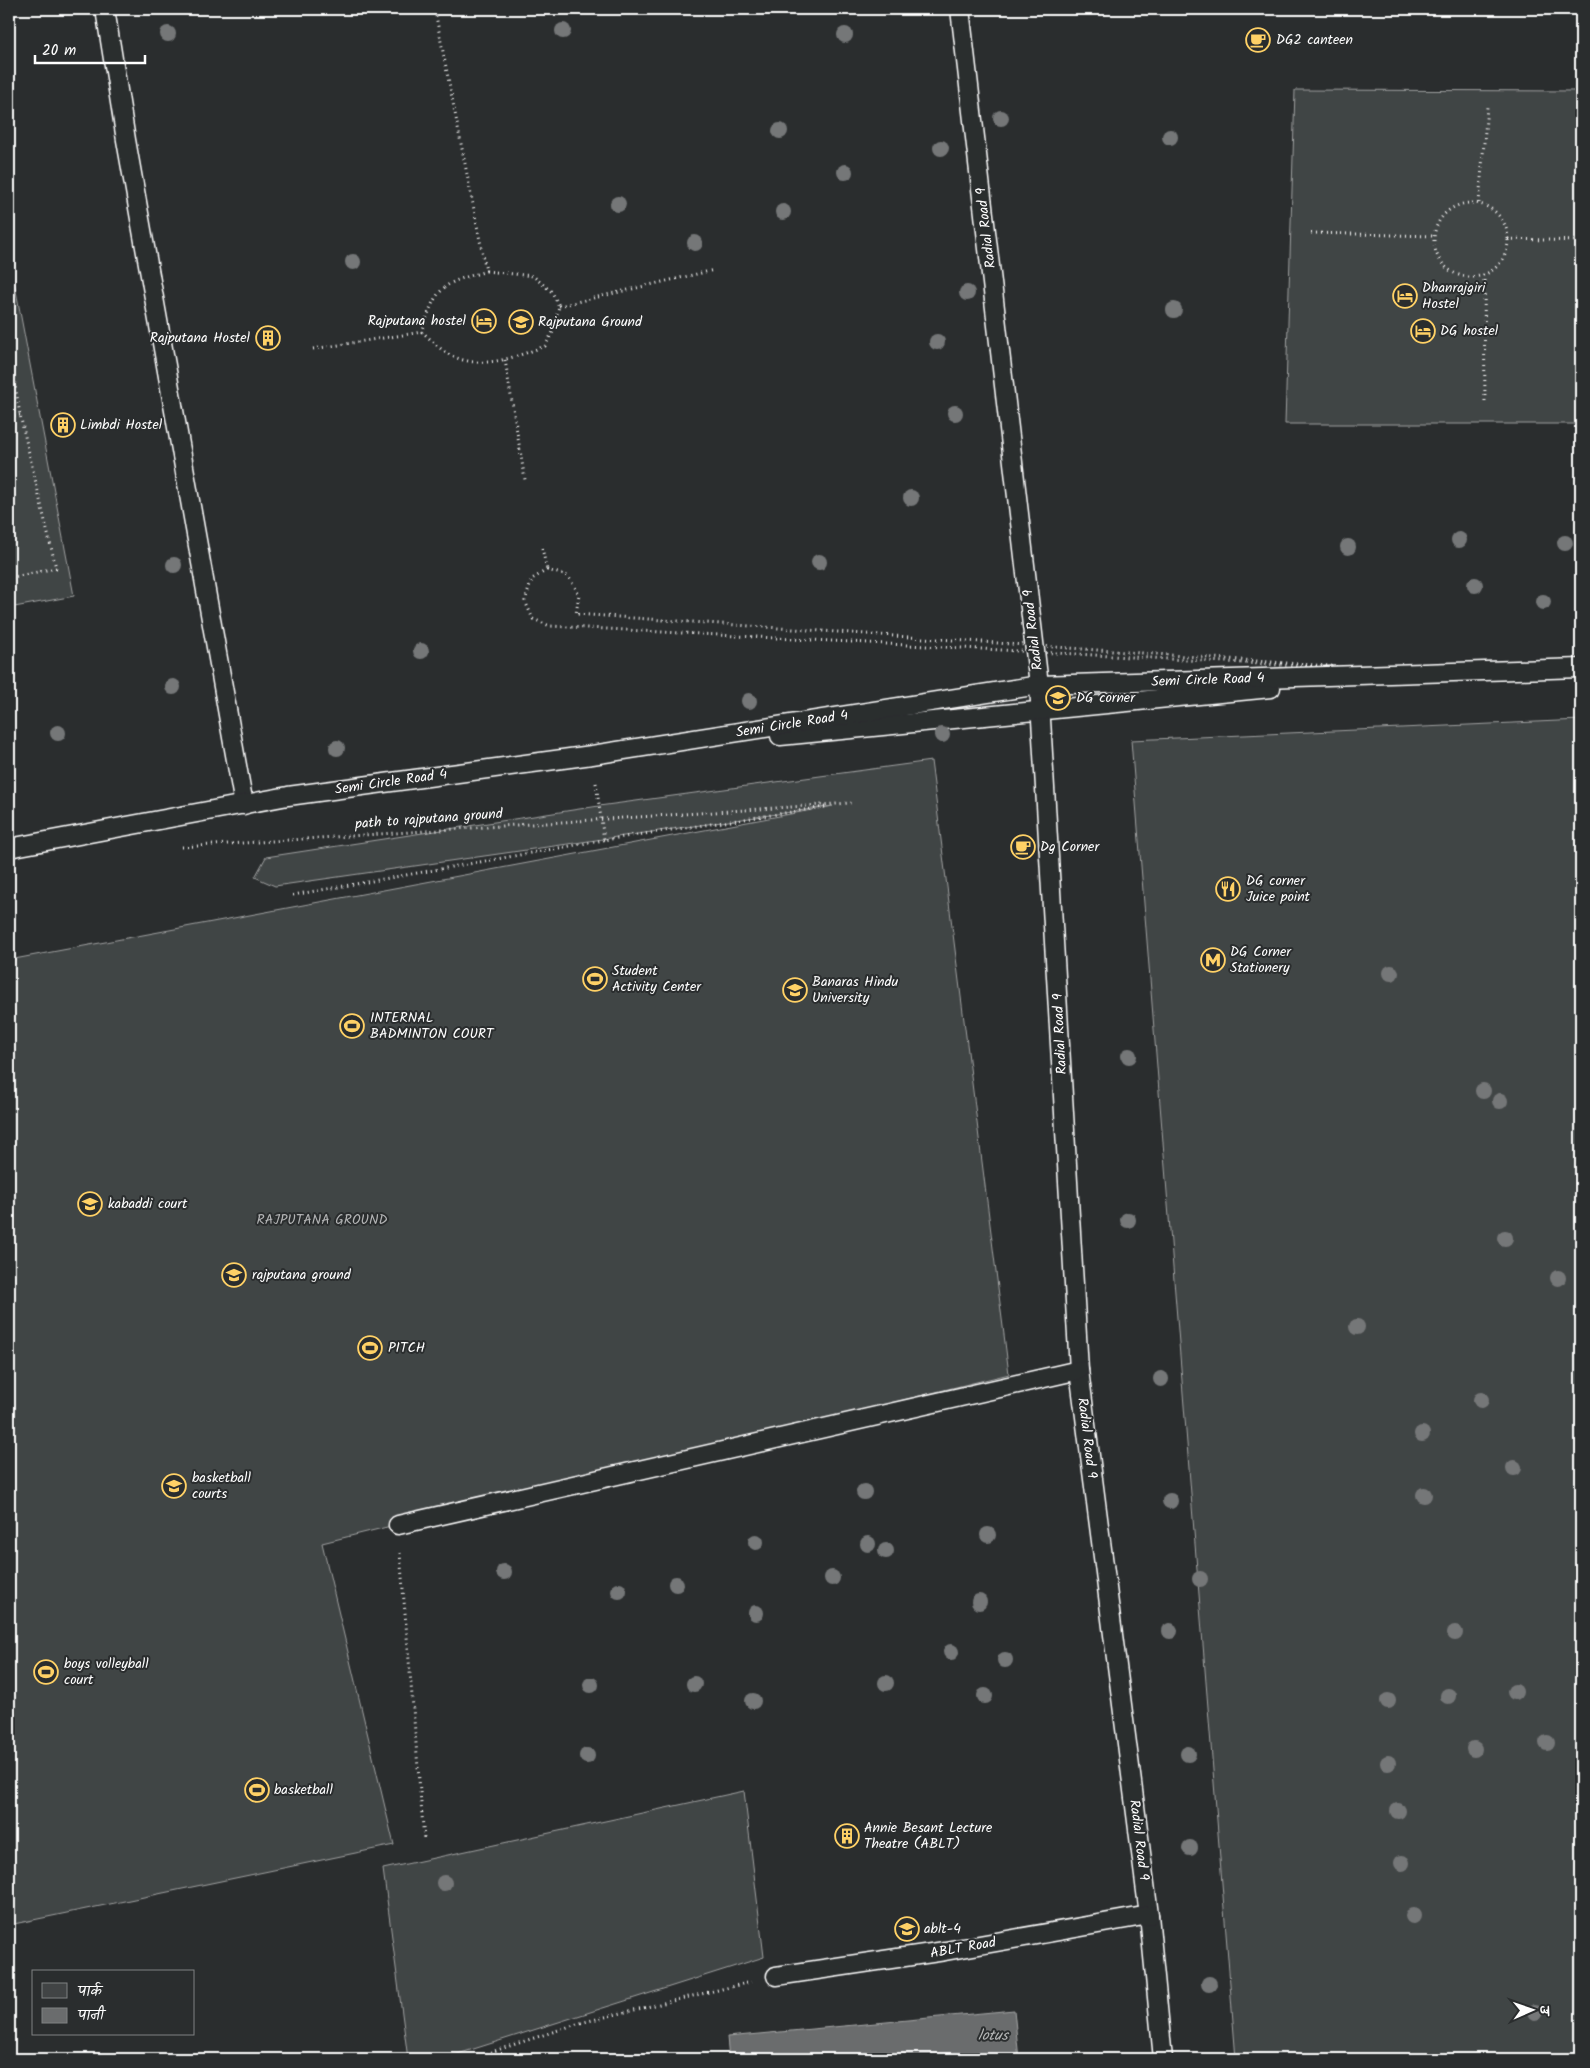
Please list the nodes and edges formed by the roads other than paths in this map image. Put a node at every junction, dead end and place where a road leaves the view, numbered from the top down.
1 (105, 9) edge
2 (960, 9) edge
3 (1581, 668) edge
4 (1431, 673) junction
5 (1039, 685) junction
6 (1041, 711) junction
7 (592, 755) junction
8 (244, 805) junction
9 (9, 848) edge
10 (1079, 1370) junction
11 (398, 1525) road end
12 (1149, 1915) junction
13 (776, 1976) road end
14 (1162, 2059) edge

1 - 8 lane
2 - 5 lane, Radial Road 9
3 - 4 lane, Semi Circle Road 4
4 - 5 lane, Semi Circle Road 4
4 - 6 lane
5 - 6 lane, Radial Road 9
5 - 7 lane, Semi Circle Road 4
6 - 7 lane
6 - 10 lane, Radial Road 9
7 - 8 lane, Semi Circle Road 4
8 - 9 lane, Semi Circle Road 4
10 - 11 lane
10 - 12 lane, Radial Road 9
12 - 13 lane, ABLT Road
12 - 14 lane, Radial Road 9

